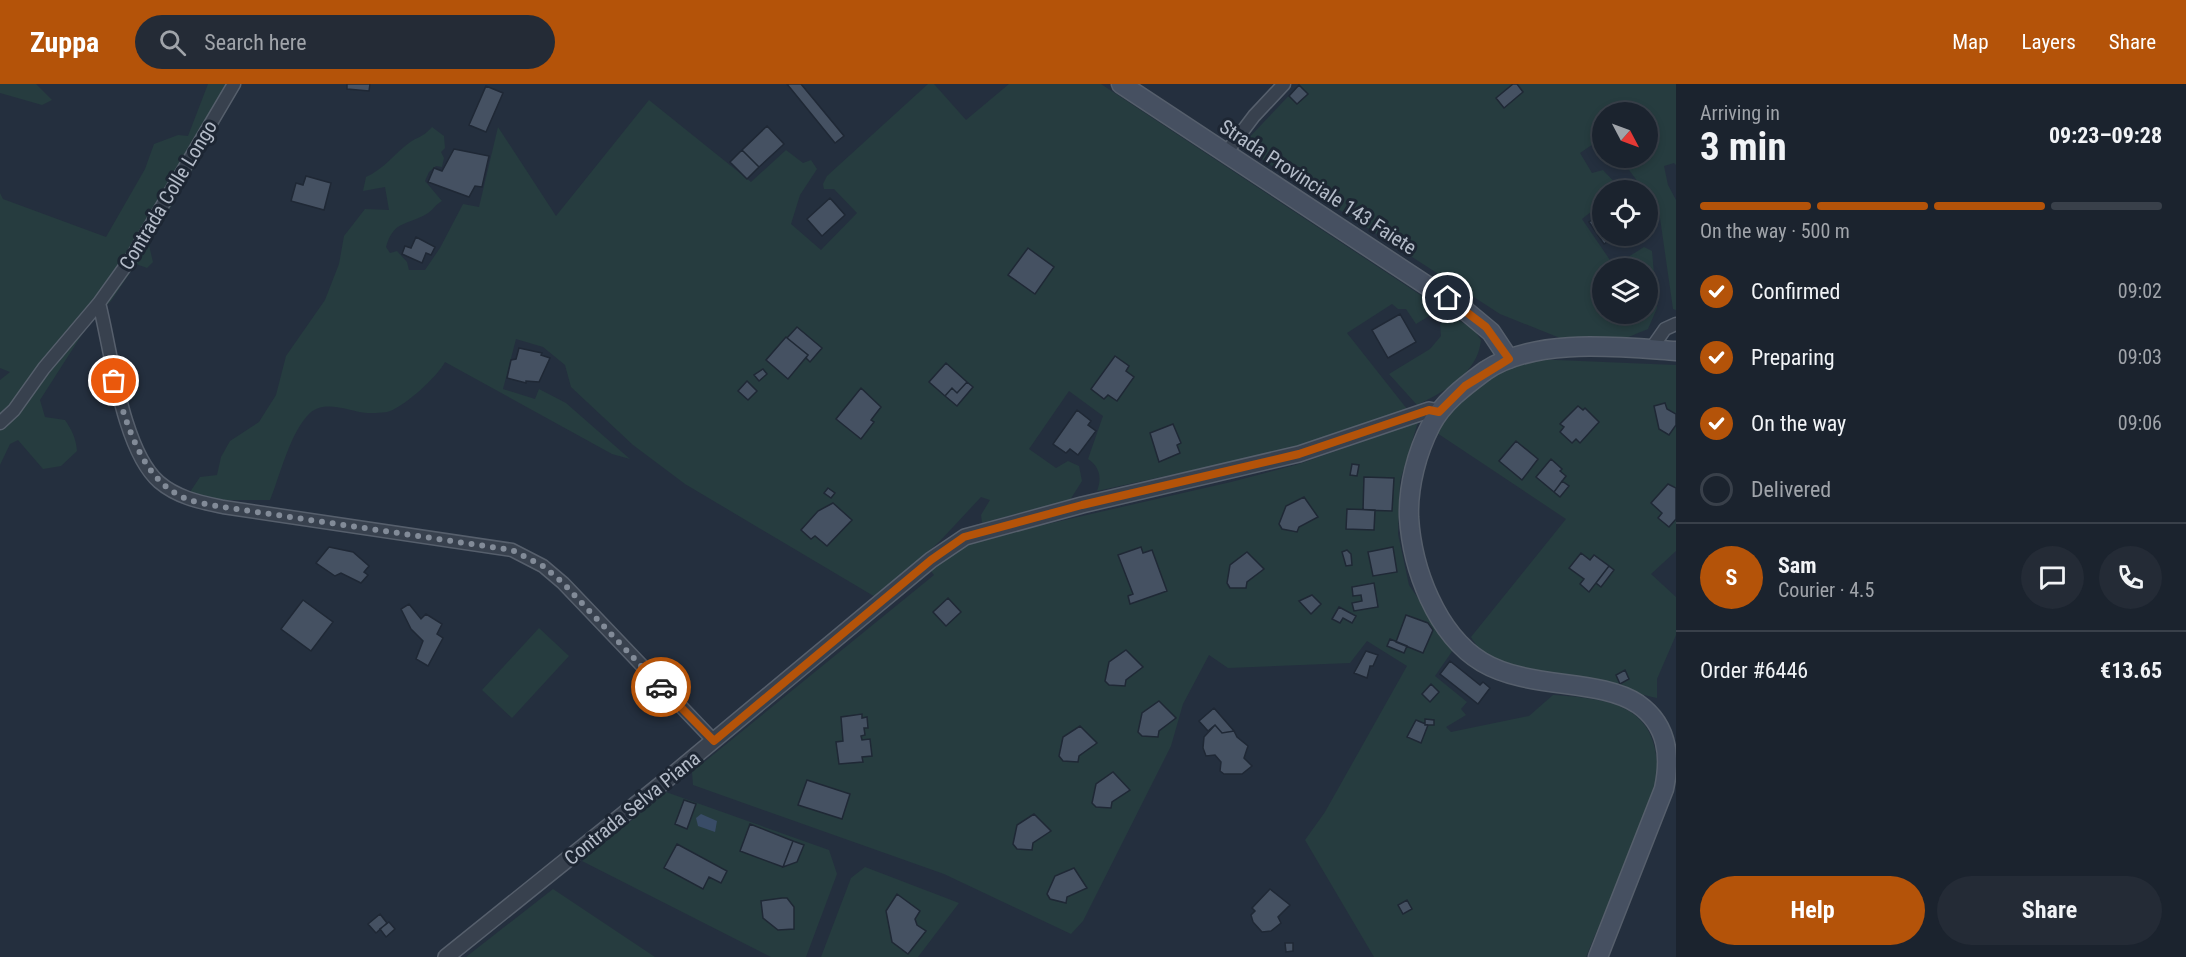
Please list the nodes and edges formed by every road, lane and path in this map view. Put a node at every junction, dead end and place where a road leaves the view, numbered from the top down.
1 (234, 84) edge
2 (1121, 84) edge
3 (1284, 84) edge
4 (1226, 153) junction
5 (99, 303) junction
6 (1676, 324) edge
7 (1652, 350) junction
8 (1676, 351) edge
9 (1509, 359) junction
10 (1439, 412) junction
11 (0, 423) edge
12 (714, 741) junction
13 (446, 957) edge
14 (1598, 957) edge

1 - 5 street, Contrada Colle Longo
2 - 4 main road, Strada Provinciale 143 Faiete
3 - 4 street
4 - 9 main road, Strada Provinciale 143 Faiete
5 - 11 street, Contrada Colle Longo
5 - 12 street
6 - 7 street
7 - 8 main road
7 - 9 main road
9 - 10 main road
10 - 12 street, Contrada Selva Piana
10 - 14 main road
12 - 13 street, Contrada Selva Piana

